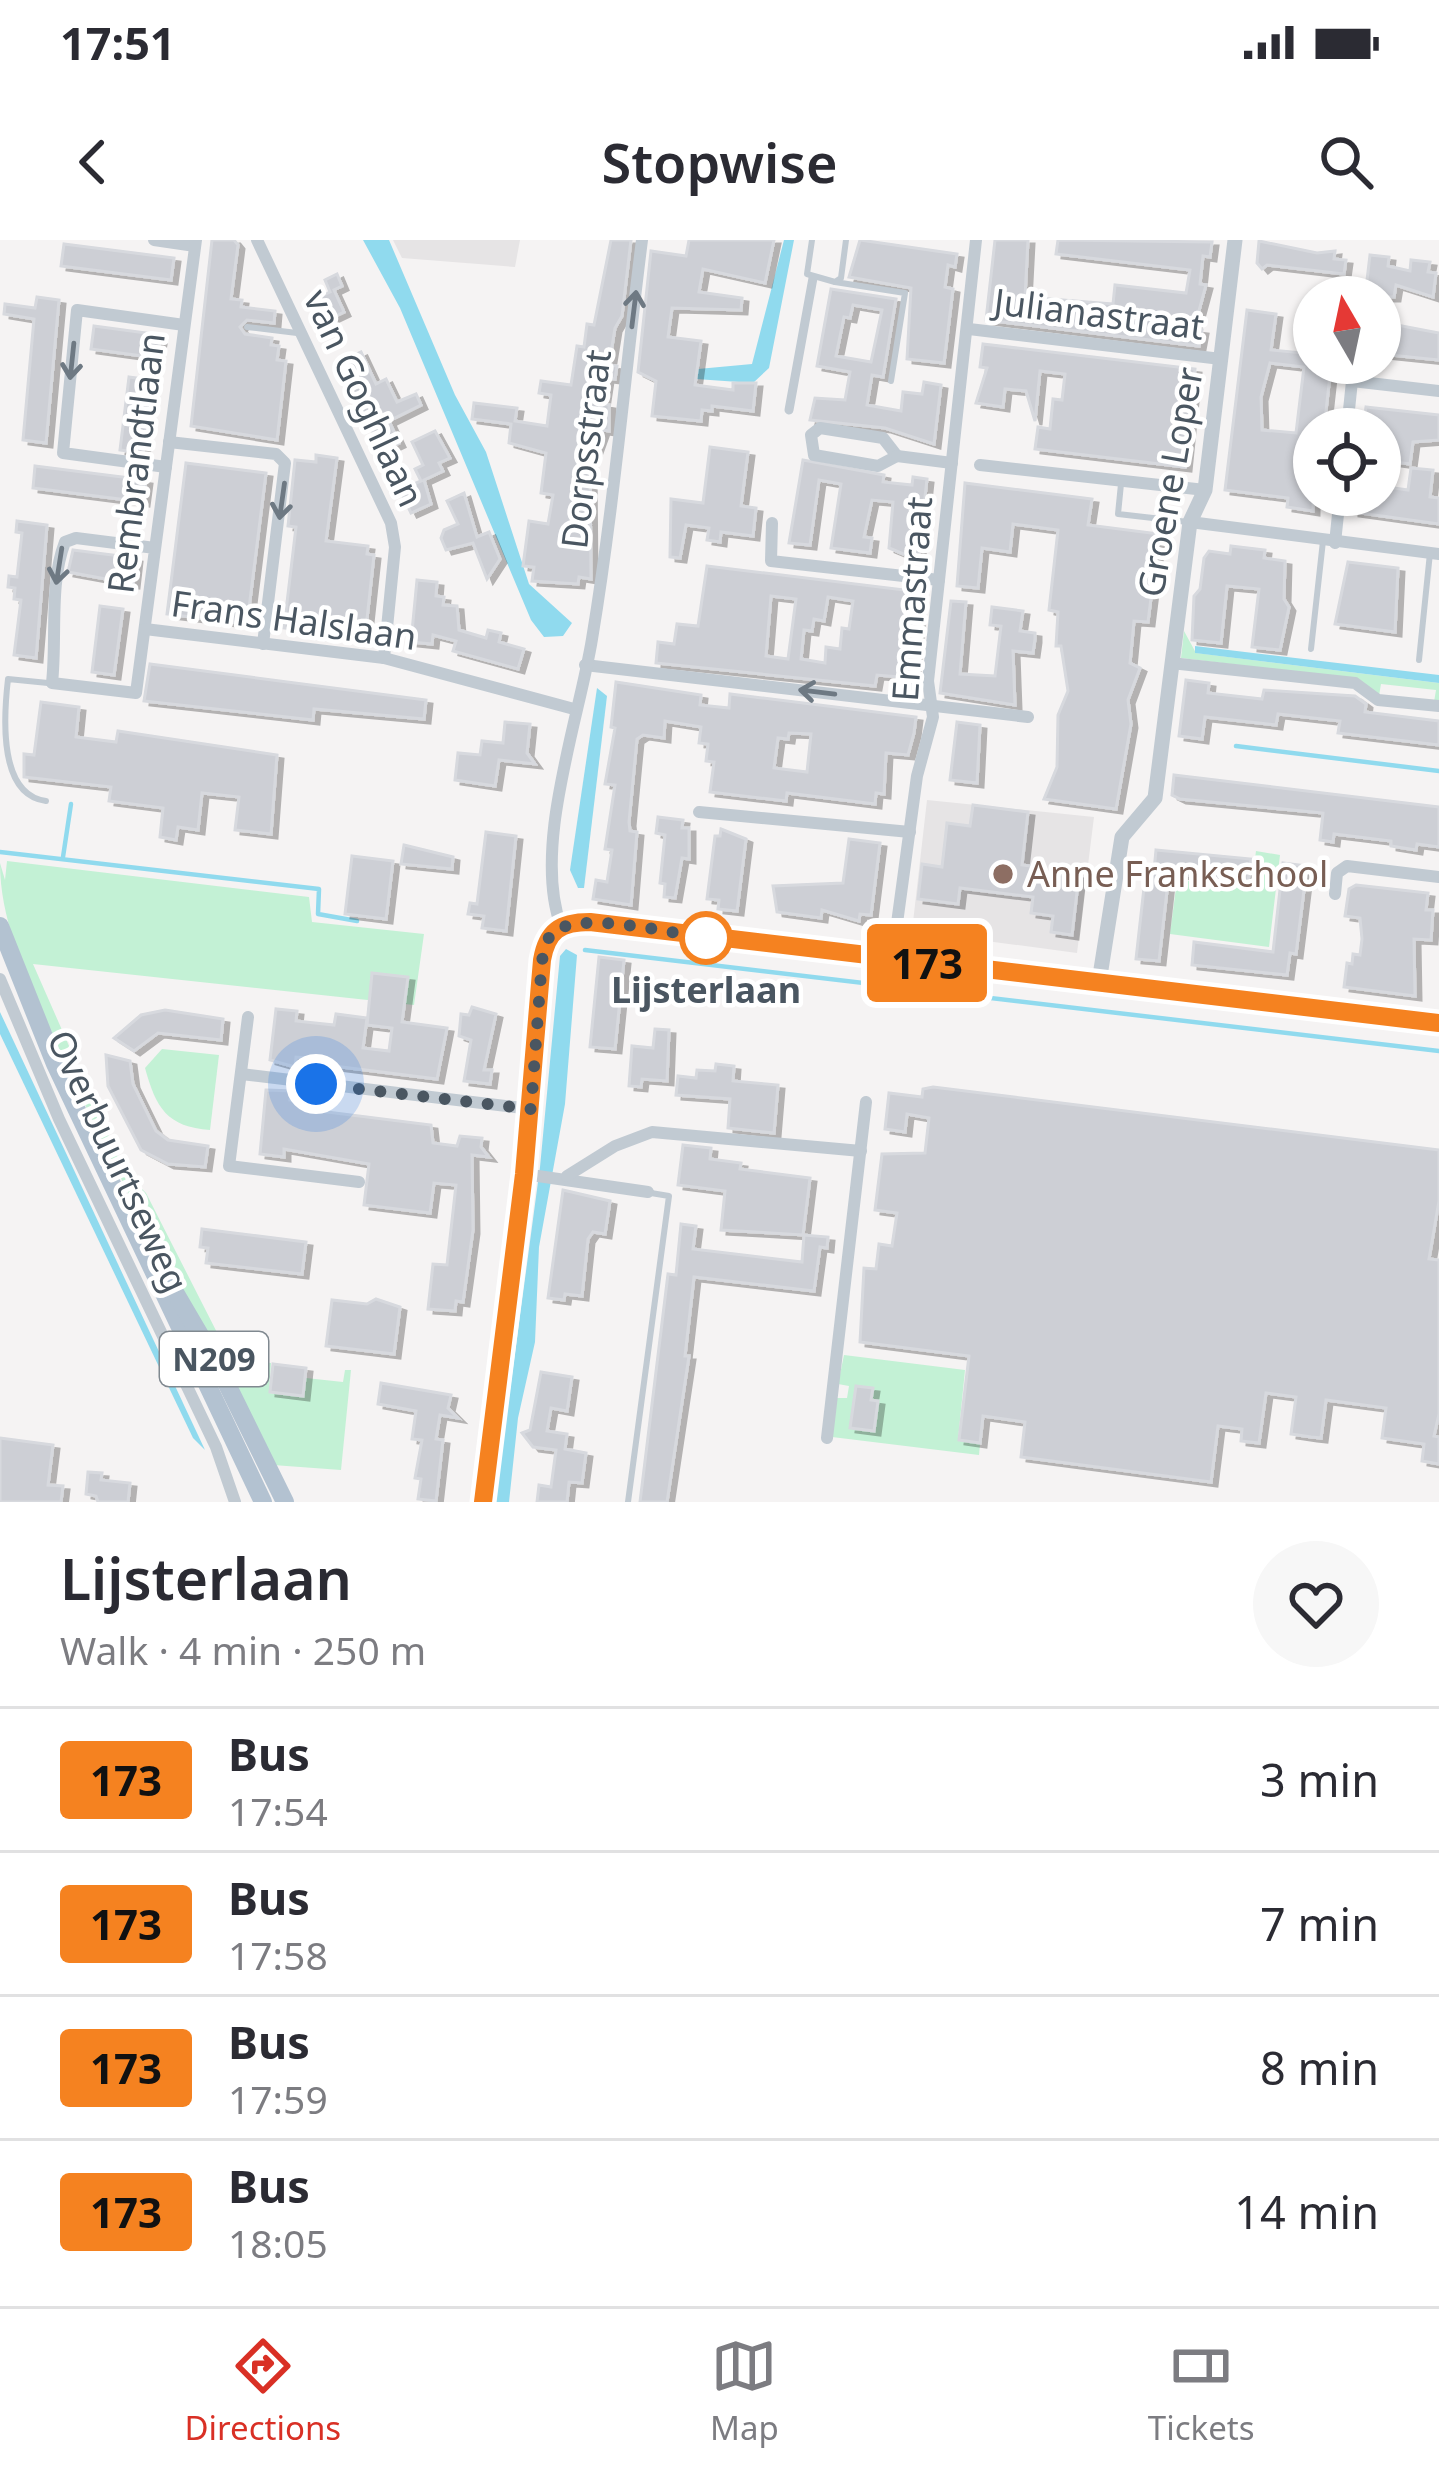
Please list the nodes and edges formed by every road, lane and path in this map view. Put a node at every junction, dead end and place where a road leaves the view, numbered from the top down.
1 (154, 240) edge
2 (257, 240) edge
3 (642, 240) edge
4 (812, 240) edge
5 (846, 240) edge
6 (976, 240) edge
7 (1235, 240) edge
8 (195, 243) edge
9 (813, 278) junction
10 (835, 282) junction
11 (184, 325) junction
12 (247, 327) dead end
13 (969, 329) junction
14 (302, 334) junction
15 (1221, 359) junction
16 (891, 381) dead end
17 (1439, 391) edge
18 (1349, 408) edge
19 (788, 410) dead end
20 (169, 442) junction
21 (897, 457) junction
22 (952, 463) junction
23 (980, 465) dead end
24 (166, 467) junction
25 (1121, 481) junction
26 (1205, 490) junction
27 (1335, 516) edge
28 (1190, 522) junction
29 (772, 523) dead end
30 (1329, 542) junction
31 (155, 548) junction
32 (1435, 554) edge
33 (939, 580) junction
34 (145, 628) junction
35 (263, 644) junction
36 (1311, 649) dead end
37 (384, 658) junction
38 (1419, 660) dead end
39 (1171, 663) junction
40 (585, 664) junction
41 (52, 683) junction
42 (933, 706) junction
43 (1439, 706) edge
44 (574, 709) junction
45 (1028, 717) dead end
46 (46, 801) dead end
47 (699, 812) dead end
48 (910, 832) junction
49 (1439, 877) edge
50 (1335, 894) dead end
51 (0, 926) edge
52 (561, 926) junction
53 (892, 960) junction
54 (0, 979) edge
55 (1099, 982) junction
56 (248, 1017) dead end
57 (1439, 1023) edge
58 (241, 1074) junction
59 (866, 1102) dead end
60 (531, 1109) junction
61 (861, 1151) junction
62 (530, 1174) junction
63 (563, 1176) junction
64 (359, 1182) dead end
65 (648, 1192) joint
66 (131, 1222) junction
67 (827, 1438) dead end
68 (236, 1502) edge
69 (263, 1502) edge
70 (285, 1502) edge
71 (483, 1502) edge
72 (628, 1502) edge

1 - 8 street
2 - 14 street, van Goghlaan
40 -> 3 street, Dorpsstraat
4 - 9 lane
5 - 10 lane
6 - 13 street, Emmastraat
7 - 15 street, Groene Loper
8 - 11 street, Rembrandtlaan
9 - 10 lane
9 - 19 street
10 - 16 lane
11 - 20 street, Rembrandtlaan
11 -> 24 street
12 - 14 lane
13 - 15 street, Julianastraat
13 - 22 street, Emmastraat
14 - 37 street, van Goghlaan
15 - 26 street, Groene Loper
17 - 18 street
20 - 24 street, Rembrandtlaan
20 -> 35 street
21 - 21 street
21 - 22 street
22 - 33 street, Emmastraat
23 - 25 street
24 - 31 street, Rembrandtlaan
25 - 26 street
25 - 28 lane
26 - 28 street, Groene Loper
27 - 30 street
28 - 30 street
28 - 39 street, Groene Loper
29 - 33 street
30 - 32 street
30 - 36 lane
31 - 34 street, Rembrandtlaan
31 -> 41 street
32 - 38 lane
33 - 42 street, Emmastraat
34 - 35 street, Frans Halslaan
34 - 41 street, Rembrandtlaan
35 - 37 street, Frans Halslaan
37 - 44 street, Frans Halslaan
39 - 43 street
39 - 55 street, Groene Loper
42 -> 40 street
40 - 44 street, Dorpsstraat
41 - 46 lane
42 - 45 street
42 - 48 street, Emmastraat
44 - 52 street, Dorpsstraat
47 - 48 street
48 - 53 street, Emmastraat
49 - 50 street
51 - 66 main road, Overbuurtseweg / N209
52 - 53 street
52 - 60 street
53 - 55 street
54 - 68 street, Overbuurtseweg
55 - 57 street
56 - 58 street
58 - 60 street
58 - 64 street
59 - 61 street
60 - 62 street
61 - 63 street
61 - 67 street
62 - 63 street
62 - 71 street
63 - 65 street
65 - 72 lane
66 - 69 main road, Overbuurtseweg / N209
66 - 70 main road, Overbuurtseweg / N209

